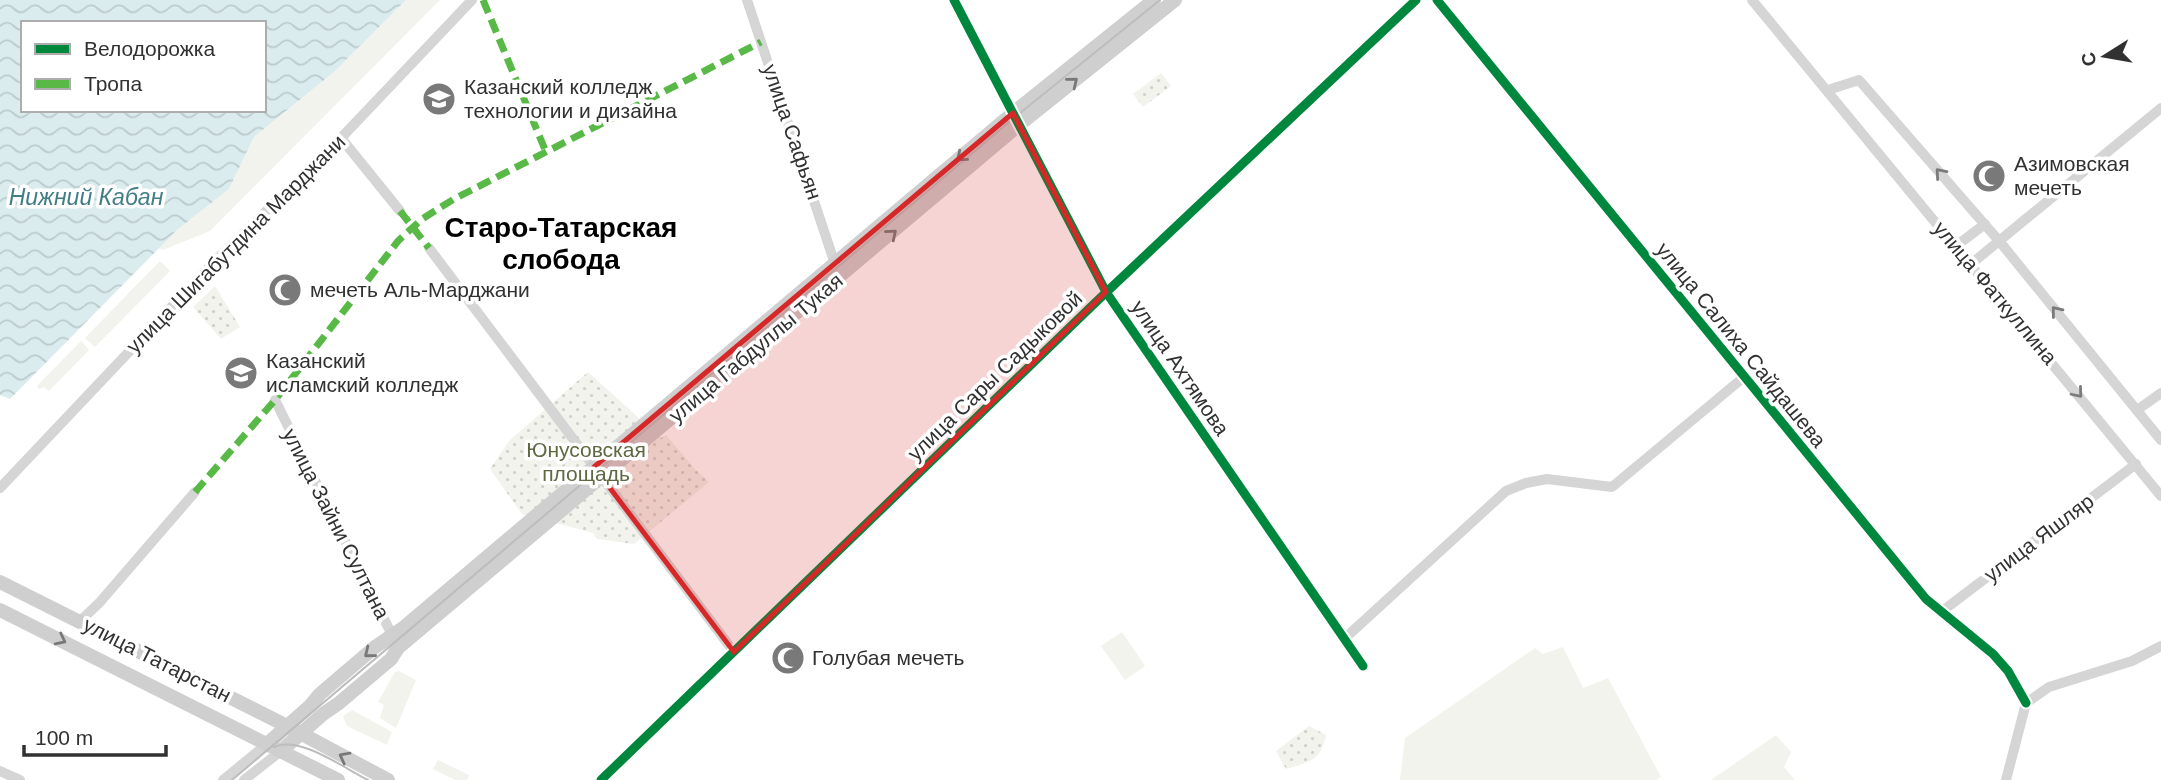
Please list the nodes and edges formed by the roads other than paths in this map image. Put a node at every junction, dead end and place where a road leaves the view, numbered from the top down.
1 (472, 0) edge
2 (747, 0) edge
3 (954, 0) edge
4 (1154, 0) edge
5 (1175, 0) edge
6 (1416, 0) edge
7 (1437, 0) edge
8 (1752, 0) edge
9 (1828, 90) junction
10 (2161, 107) edge
11 (1017, 118) junction
12 (341, 138) junction
13 (400, 211) dead end
14 (1985, 224) junction
15 (2000, 242) junction
16 (1956, 246) junction
17 (429, 248) dead end
18 (1971, 264) junction
19 (837, 271) junction
20 (1107, 292) junction
21 (1744, 377) junction
22 (2161, 393) edge
23 (275, 400) dead end
24 (2137, 411) junction
25 (2161, 440) edge
26 (2136, 464) junction
27 (597, 472) junction
28 (0, 488) edge
29 (195, 492) dead end
30 (2161, 496) edge
31 (0, 582) edge
32 (0, 610) edge
33 (1941, 612) junction
34 (80, 621) junction
35 (1344, 639) junction
36 (395, 642) junction
37 (2161, 646) edge
38 (734, 652) junction
39 (1363, 666) dead end
40 (2026, 703) junction
41 (294, 729) junction
42 (267, 744) junction
43 (281, 751) junction
44 (0, 771) edge
45 (20, 780) edge
46 (223, 780) edge
47 (244, 780) edge
48 (338, 780) edge
49 (388, 780) edge
50 (601, 780) edge
51 (2006, 780) edge

1 - 12 street, улица Шигабутдина Марджани
2 - 19 street, улица Сафьян
3 - 11 street, улица Ахтямова
4 - 11 main road, улица Габдуллы Тукая
11 -> 5 main road, улица Габдуллы Тукая
6 - 20 street, улица Сары Садыковой
7 - 21 street, улица Салиха Сайдашева
8 - 9 street, улица Фаткуллина
14 -> 9 street, улица Фаткуллина
9 - 16 street, улица Фаткуллина
10 - 15 street
11 - 19 main road, улица Габдуллы Тукая
11 - 20 street, улица Ахтямова
12 - 13 street
12 - 28 street, улица Шигабутдина Марджани
14 - 15 street, улица Фаткуллина
14 - 16 street
15 - 18 street
24 -> 15 street, улица Фаткуллина
16 - 18 street, улица Фаткуллина
17 - 27 street
18 -> 26 street, улица Фаткуллина
19 - 27 main road, улица Габдуллы Тукая
20 - 35 street, улица Ахтямова
20 - 38 street, улица Сары Садыковой
21 - 33 street, улица Салиха Сайдашева
21 - 35 street
22 - 24 street
23 - 36 street, улица Зайни Султана
24 - 25 street, улица Фаткуллина
26 - 30 street, улица Фаткуллина
26 - 33 street, улица Яшляр
27 - 36 main road, улица Габдуллы Тукая
27 - 38 street
29 - 34 street
31 - 34 main road, улица Татарстан
32 -> 42 main road, улица Татарстан
33 - 40 street, улица Салиха Сайдашева
34 - 41 main road, улица Татарстан
35 - 39 street, улица Ахтямова
36 - 41 main road, улица Габдуллы Тукая
37 - 40 street
38 - 50 street, улица Сары Садыковой
40 - 51 street
41 - 42 main road, улица Габдуллы Тукая
41 - 43 main road, улица Габдуллы Тукая
49 -> 41 main road, улица Татарстан
42 - 43 main road, улица Татарстан
42 - 46 street, улица Габдуллы Тукая
43 - 47 street, улица Габдуллы Тукая
43 - 48 main road, улица Татарстан
44 - 45 street

